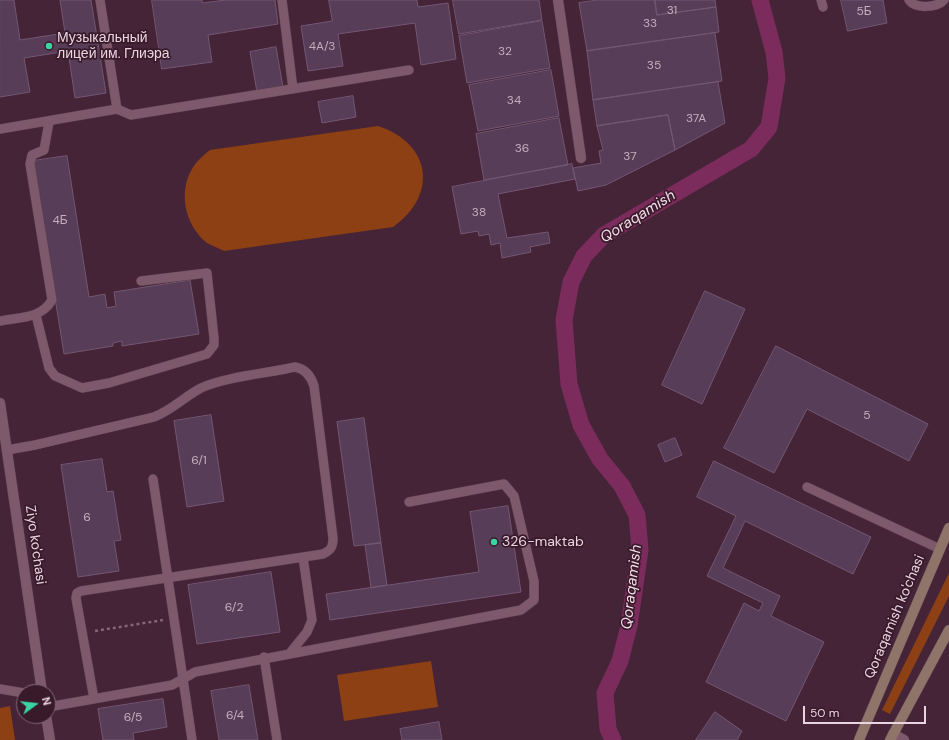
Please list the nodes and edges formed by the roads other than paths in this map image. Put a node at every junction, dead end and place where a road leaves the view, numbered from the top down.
1 (100, 0) edge
2 (284, 0) edge
3 (558, 0) edge
4 (909, 0) edge
5 (944, 0) edge
6 (410, 70) dead end
7 (293, 89) junction
8 (117, 109) junction
9 (49, 122) junction
10 (0, 129) edge
11 (581, 158) dead end
12 (141, 281) dead end
13 (36, 315) junction
14 (0, 321) edge
15 (0, 403) edge
16 (7, 450) junction
17 (153, 479) dead end
18 (807, 487) dead end
19 (408, 502) dead end
20 (949, 528) edge
21 (940, 549) junction
22 (303, 557) junction
23 (167, 577) junction
24 (949, 630) edge
25 (290, 653) junction
26 (264, 657) junction
27 (183, 679) junction
28 (41, 684) edge
29 (0, 689) edge
30 (16, 692) edge
31 (94, 699) junction
32 (56, 706) edge
33 (47, 724) edge
34 (892, 737) edge
35 (50, 740) edge
36 (192, 740) edge
37 (277, 740) edge
38 (859, 740) edge
39 (904, 740) edge

1 - 8 lane
2 - 7 lane
3 - 11 street
4 - 5 lane
6 - 7 lane
7 - 8 lane
8 - 9 lane
9 - 10 lane
9 - 13 lane
12 - 13 lane
13 - 14 lane
15 - 16 street, Ziyo ko'chasi
16 - 22 lane
16 - 28 street, Ziyo ko'chasi
17 - 23 lane
18 - 21 lane
19 - 25 lane
20 - 21 main road, Qoraqamish ko'chasi
21 - 38 main road, Qoraqamish ko'chasi
22 - 23 lane
22 - 25 lane
23 - 27 lane
23 - 31 lane
24 - 34 main road
25 - 26 lane
26 - 27 lane
26 - 37 lane
27 - 31 lane
27 - 36 lane
29 - 30 lane
31 - 32 lane
33 - 35 street
34 - 39 street

